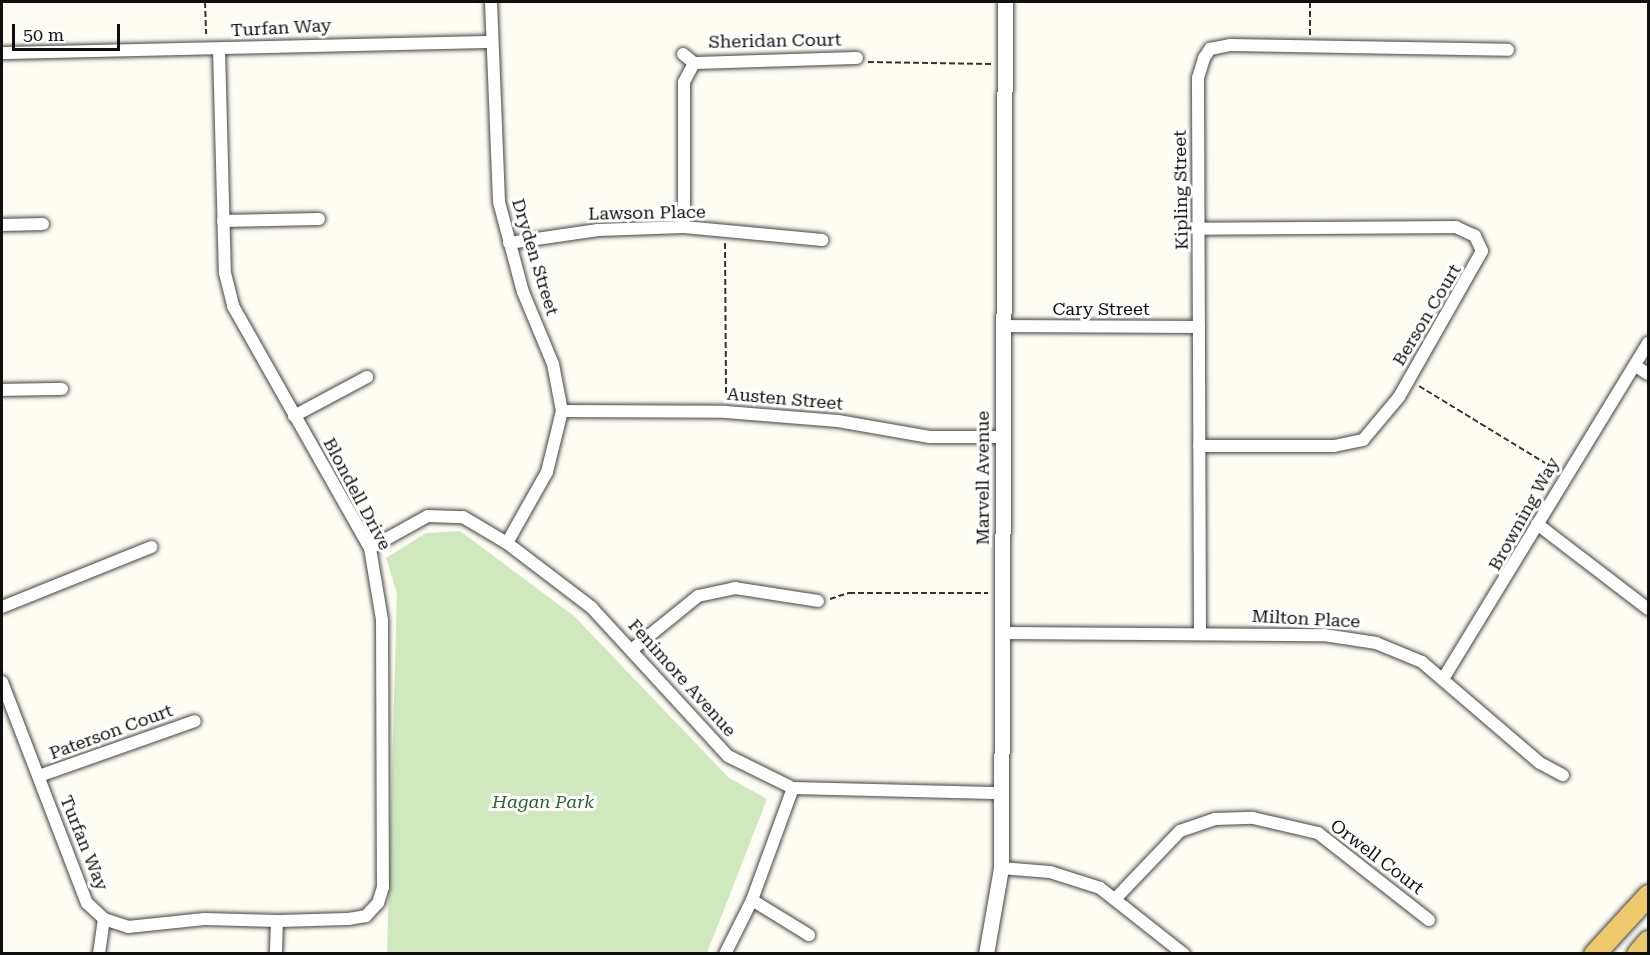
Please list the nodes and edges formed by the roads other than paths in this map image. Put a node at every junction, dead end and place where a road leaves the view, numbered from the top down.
1 (491, 2) edge
2 (1005, 2) edge
3 (491, 42) junction
4 (219, 49) junction
5 (1508, 50) dead end
6 (2, 53) edge
7 (683, 54) dead end
8 (857, 58) road end
9 (694, 63) junction
10 (319, 219) dead end
11 (223, 221) junction
12 (43, 224) dead end
13 (2, 225) edge
14 (684, 227) junction
15 (1200, 229) junction
16 (822, 240) dead end
17 (509, 243) junction
18 (1003, 326) junction
19 (1200, 327) junction
20 (1648, 343) edge
21 (1636, 366) junction
22 (1648, 374) edge
23 (367, 377) dead end
24 (62, 389) dead end
25 (2, 390) edge
26 (562, 411) junction
27 (294, 416) junction
28 (1003, 437) junction
29 (1199, 446) junction
30 (1538, 524) junction
31 (507, 543) junction
32 (151, 547) dead end
33 (370, 548) junction
34 (818, 601) road end
35 (2, 607) edge
36 (1648, 609) edge
37 (1003, 633) junction
38 (1200, 633) junction
39 (634, 648) junction
40 (1443, 679) junction
41 (2, 682) edge
42 (195, 721) dead end
43 (1563, 775) dead end
44 (39, 776) junction
45 (793, 788) junction
46 (1003, 793) junction
47 (1001, 868) junction
48 (1648, 895) edge
49 (1116, 898) junction
50 (752, 900) junction
51 (104, 919) junction
52 (1430, 920) dead end
53 (277, 921) junction
54 (809, 935) dead end
55 (1648, 941) edge
56 (99, 954) edge
57 (276, 954) edge
58 (725, 954) edge
59 (986, 954) edge
60 (1184, 954) edge
61 (1594, 954) edge
62 (1637, 954) edge

1 - 3 street, Dryden Street
2 - 18 street, Marvell Avenue
3 - 4 street, Turfan Way
3 - 17 street, Dryden Street
4 - 6 street, Turfan Way
4 - 11 street, Blondell Drive
5 - 15 street, Kipling Street
7 - 9 street, Sheridan Court
8 - 9 street, Sheridan Court
9 - 14 street, Sheridan Court
10 - 11 street
11 - 27 street, Blondell Drive
12 - 13 street
14 - 16 street, Lawson Place
14 - 17 street, Lawson Place
15 - 19 street, Kipling Street
15 - 29 street, Berson Court
17 - 26 street, Dryden Street
18 - 19 street, Cary Street
18 - 28 street, Marvell Avenue
19 - 29 street, Kipling Street
20 - 21 street, Browning Way
21 - 22 street
21 - 30 street, Browning Way
23 - 27 street
24 - 25 street
26 - 28 street, Austen Street
26 - 31 street, Dryden Street
27 - 33 street, Blondell Drive
28 - 37 street, Marvell Avenue
29 - 38 street, Kipling Street
30 - 36 street
30 - 40 street, Browning Way
31 - 33 street, Fenimore Avenue
31 - 39 street, Fenimore Avenue
32 - 35 street
33 - 53 street, Blondell Drive
34 - 39 street
37 - 38 street, Milton Place
37 - 46 street, Marvell Avenue
38 - 40 street, Milton Place
39 - 45 street, Fenimore Avenue
40 - 43 street, Milton Place
41 - 44 street, Turfan Way
42 - 44 street, Paterson Court
44 - 51 street, Turfan Way
45 - 46 street, Fenimore Avenue
45 - 50 street
46 - 47 street, Marvell Avenue
47 - 49 street
47 - 59 street, Marvell Avenue
48 - 61 highway
49 - 52 street, Orwell Court
49 - 60 street
50 - 54 street
50 - 58 street
51 - 53 street
51 - 56 street
53 - 57 street
55 - 62 highway

